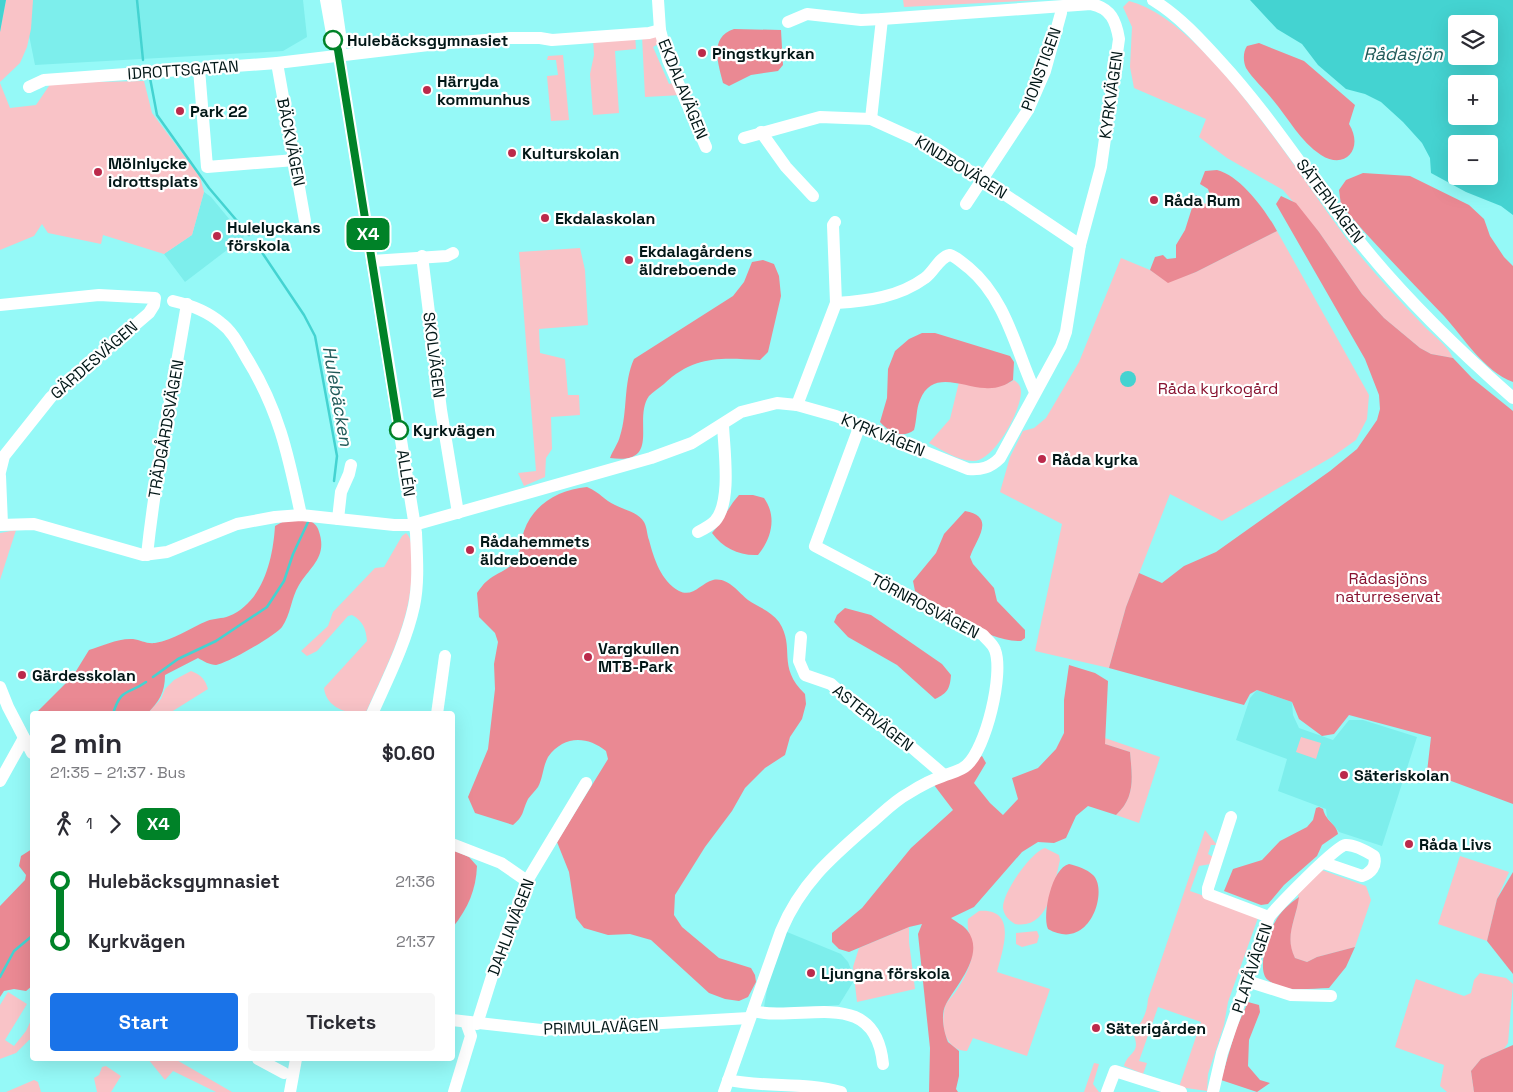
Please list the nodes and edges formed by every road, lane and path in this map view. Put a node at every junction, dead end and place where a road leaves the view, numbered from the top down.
1 (326, 0) edge
2 (335, 0) edge
3 (658, 0) edge
4 (1153, 0) edge
5 (1098, 2) edge
6 (1061, 7) junction
7 (882, 19) junction
8 (788, 22) dead end
9 (660, 30) junction
10 (339, 53) junction
11 (277, 63) junction
12 (199, 69) junction
13 (29, 87) dead end
14 (871, 119) junction
15 (761, 132) junction
16 (744, 138) dead end
17 (706, 147) dead end
18 (295, 160) junction
19 (983, 178) junction
20 (813, 196) dead end
21 (966, 204) dead end
22 (305, 220) dead end
23 (835, 222) dead end
24 (1080, 245) junction
25 (453, 253) dead end
26 (422, 256) junction
27 (372, 261) junction
28 (173, 301) dead end
29 (836, 302) junction
30 (187, 304) junction
31 (0, 305) edge
32 (1035, 392) junction
33 (1513, 398) edge
34 (797, 405) junction
35 (723, 425) junction
36 (860, 425) junction
37 (351, 465) dead end
38 (0, 472) edge
39 (0, 476) edge
40 (458, 513) junction
41 (301, 515) junction
42 (338, 519) junction
43 (1, 524) edge
44 (414, 525) junction
45 (698, 532) dead end
46 (147, 555) junction
47 (801, 637) dead end
48 (445, 656) dead end
49 (0, 687) edge
50 (373, 711) edge
51 (437, 711) edge
52 (24, 738) junction
53 (30, 749) edge
54 (944, 775) junction
55 (0, 781) edge
56 (586, 783) dead end
57 (1231, 817) dead end
58 (455, 845) edge
59 (1324, 863) dead end
60 (527, 881) junction
61 (1269, 917) junction
62 (1247, 981) junction
63 (1331, 996) dead end
64 (751, 1014) junction
65 (455, 1020) edge
66 (472, 1023) junction
67 (261, 1061) edge
68 (296, 1061) edge
69 (302, 1061) edge
70 (883, 1064) dead end
71 (284, 1074) dead end
72 (728, 1080) junction
73 (290, 1092) edge
74 (297, 1092) edge
75 (454, 1092) edge
76 (724, 1092) edge
77 (841, 1092) edge
78 (1106, 1092) edge
79 (1181, 1092) edge
80 (1213, 1092) edge

1 - 10 street, ALLÉN
2 - 10 street, ALLÉN
3 - 9 street, EKDALAVÄGEN
4 - 33 street, SÄTERIVÄGEN
5 - 6 street, KYRKVÄGEN
5 - 24 street, KYRKVÄGEN
6 - 7 street, KYRKVÄGEN
6 - 19 street, PIONSTIGEN
7 - 8 street, KYRKVÄGEN
7 - 14 street
9 - 10 street, IDROTTSGATAN
9 - 17 street, EKDALAVÄGEN
10 - 11 street, IDROTTSGATAN
10 - 27 street, ALLÉN
11 - 12 street, IDROTTSGATAN
11 - 18 street, BÄCKVÄGEN
12 - 13 street, IDROTTSGATAN
12 - 18 street
14 - 15 street, KINDBOVÄGEN
14 - 19 street, KINDBOVÄGEN
15 - 16 street, KINDBOVÄGEN
15 - 20 street
18 - 22 street, BÄCKVÄGEN
19 - 21 street, PIONSTIGEN
19 - 24 street, KINDBOVÄGEN
23 - 29 street
24 - 32 street, KYRKVÄGEN
25 - 26 street
26 - 27 street
26 - 40 street, SKOLVÄGEN
27 - 44 street, ALLÉN
28 - 30 street
29 - 32 street
29 - 34 street
30 - 41 street
30 - 46 street, TRÄDGÅRDSVÄGEN
31 - 38 street, GÄRDESVÄGEN
32 - 36 street, KYRKVÄGEN
34 - 35 street, KYRKVÄGEN
34 - 36 street, KYRKVÄGEN
35 - 40 street, KYRKVÄGEN
35 - 45 street
36 - 54 street, TÖRNROSVÄGEN
37 - 42 street
39 - 43 street
40 - 44 street, KYRKVÄGEN
41 - 42 street, KYRKVÄGEN
41 - 46 street, KYRKVÄGEN
42 - 44 street, KYRKVÄGEN
43 - 46 street, KYRKVÄGEN
44 - 50 street, ALLÉN
47 - 54 street, ASTERVÄGEN
48 - 51 street
49 - 52 street
52 - 53 street
52 - 55 street
54 - 64 street, TÖRNROSVÄGEN
56 - 60 street, DAHLIAVÄGEN
57 - 61 street
58 - 60 street
59 - 61 street, PLATÅVÄGEN
60 - 66 street, DAHLIAVÄGEN
61 - 62 street, PLATÅVÄGEN
62 - 63 street
62 - 80 street, PLATÅVÄGEN
64 - 66 street, PRIMULAVÄGEN
64 - 70 street, PRIMULAVÄGEN
64 - 72 street, TÖRNROSVÄGEN
65 - 66 street, PRIMULAVÄGEN
66 - 75 street, DAHLIAVÄGEN
67 - 71 street
68 - 73 street
69 - 74 street
72 - 76 street, TÖRNROSVÄGEN
72 - 77 street
78 - 79 street

